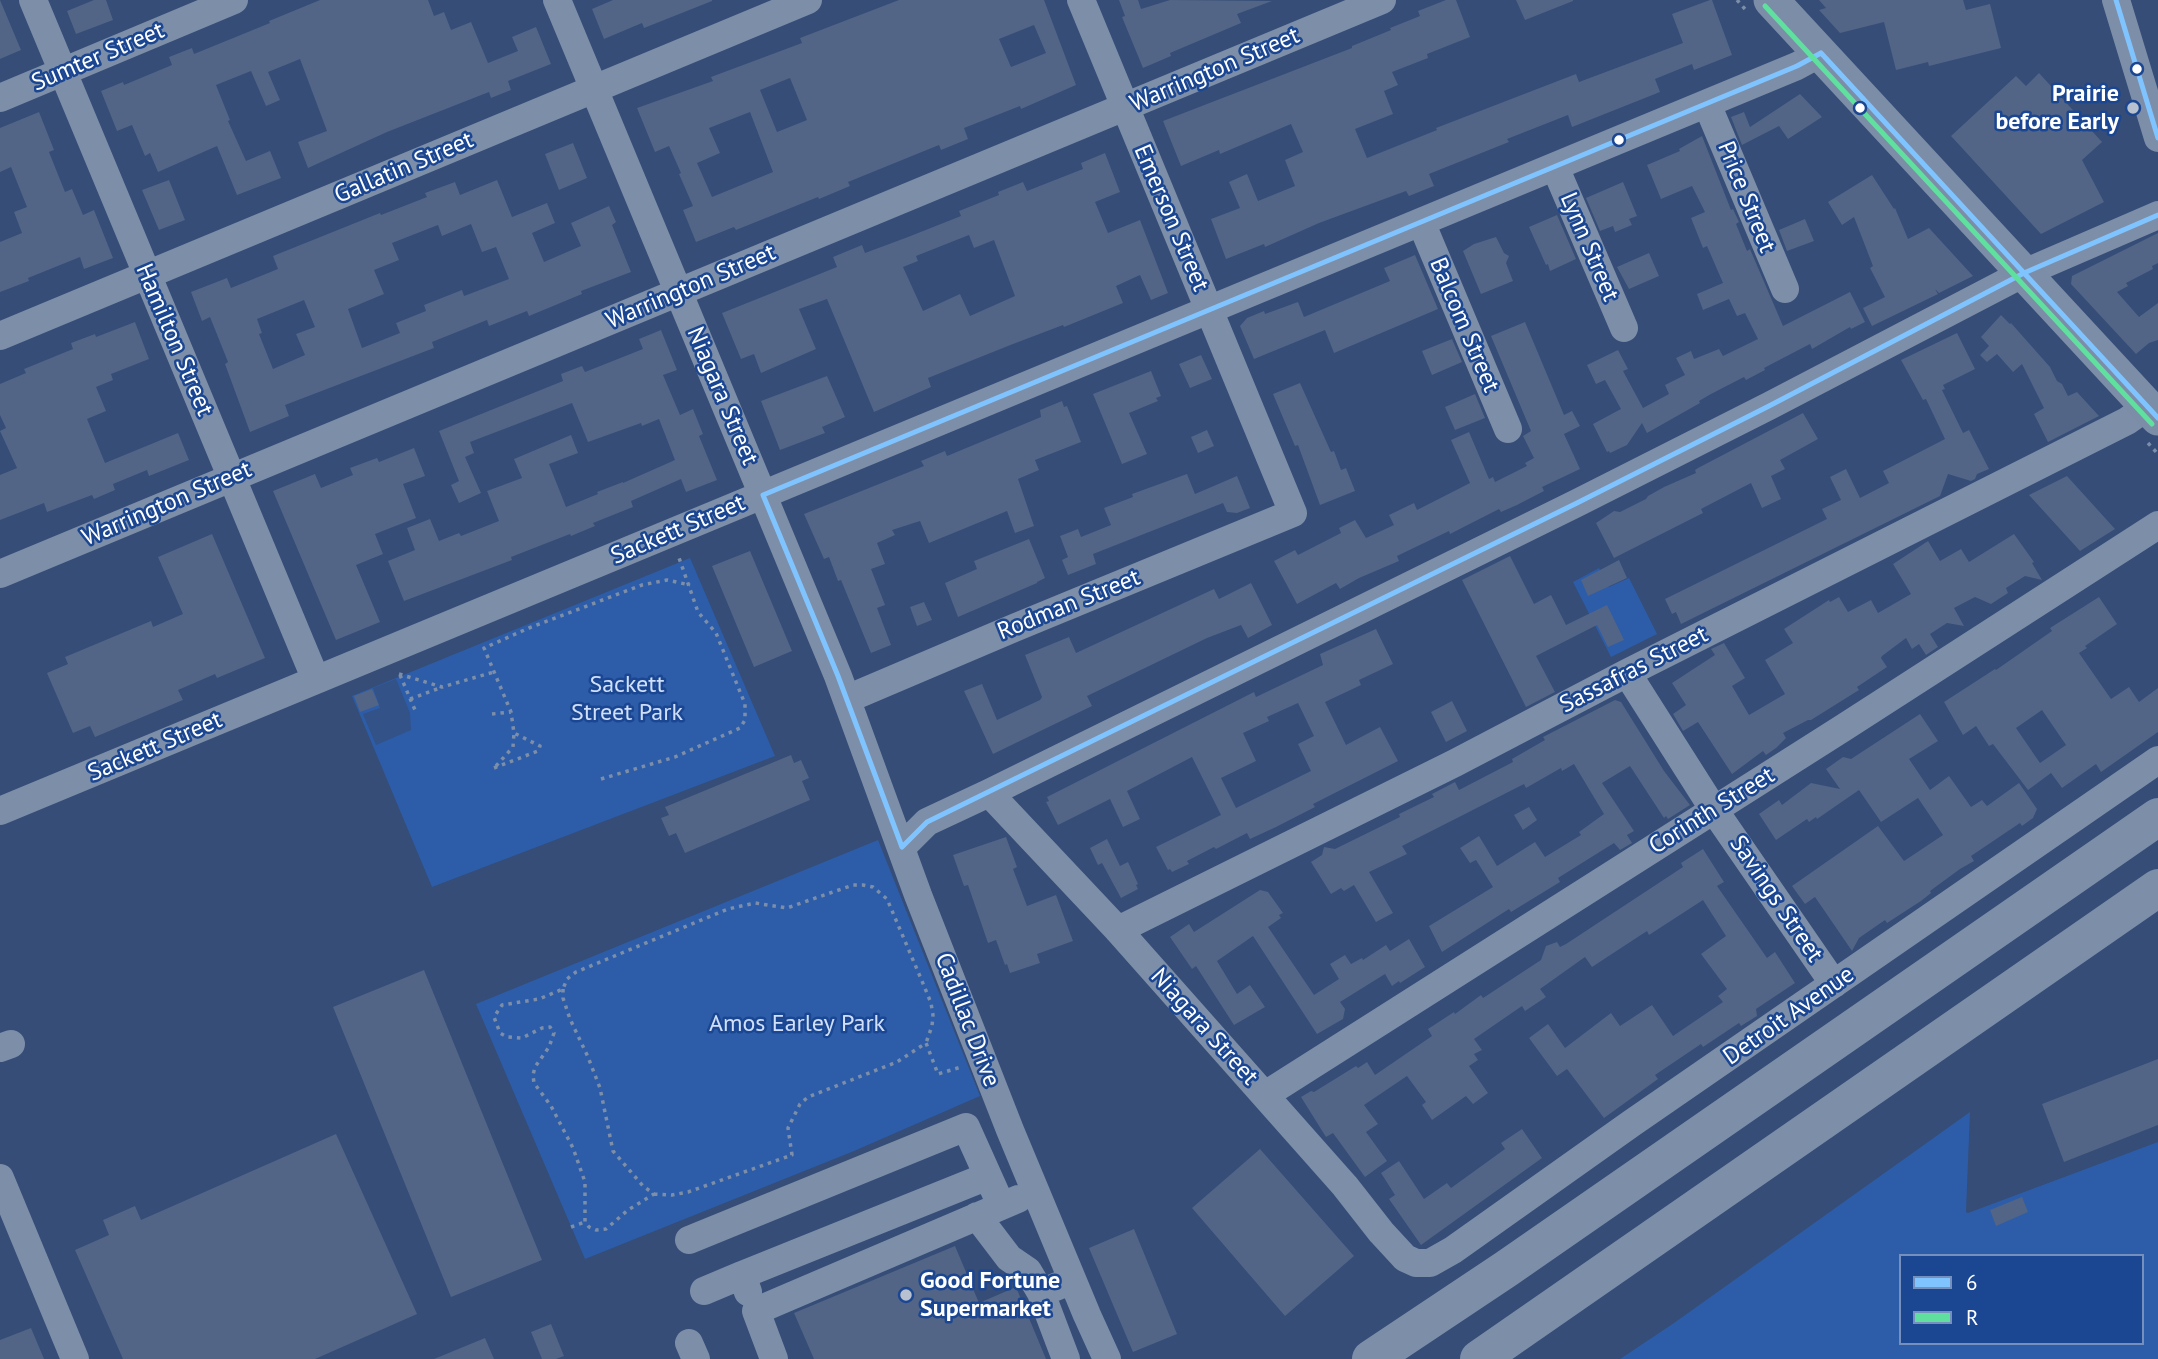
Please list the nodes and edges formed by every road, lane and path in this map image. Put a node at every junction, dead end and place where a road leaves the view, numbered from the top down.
1 (33, 0) edge
2 (234, 0) edge
3 (557, 0) edge
4 (808, 0) edge
5 (1081, 0) edge
6 (1382, 0) edge
7 (1771, 0) edge
8 (2116, 0) edge
9 (1821, 54) junction
10 (63, 71) junction
11 (594, 89) junction
12 (0, 97) edge
13 (1707, 104) junction
14 (1125, 107) junction
15 (2158, 138) edge
16 (1555, 167) junction
17 (2158, 215) edge
18 (1421, 222) junction
19 (2024, 273) junction
20 (147, 275) junction
21 (1785, 289) dead end
22 (678, 292) junction
23 (1209, 310) junction
24 (1624, 328) dead end
25 (0, 336) edge
26 (2153, 412) edge
27 (1507, 429) dead end
28 (231, 478) junction
29 (763, 495) junction
30 (1293, 513) joint
31 (2158, 525) edge
32 (669, 534) junction
33 (0, 574) edge
34 (690, 585) junction
35 (394, 662) junction
36 (494, 671) junction
37 (1627, 673) junction
38 (316, 680) junction
39 (442, 687) junction
40 (842, 687) junction
41 (410, 699) junction
42 (415, 710) dead end
43 (510, 712) junction
44 (492, 714) dead end
45 (514, 733) junction
46 (2158, 760) edge
47 (601, 779) dead end
48 (989, 793) junction
49 (1714, 810) junction
50 (0, 811) edge
51 (2158, 817) edge
52 (902, 847) junction
53 (2158, 888) edge
54 (1118, 930) junction
55 (1834, 984) junction
56 (563, 989) junction
57 (926, 1043) junction
58 (968, 1065) dead end
59 (1265, 1096) junction
60 (988, 1176) junction
61 (0, 1178) edge
62 (1035, 1192) junction
63 (654, 1194) junction
64 (989, 1210) junction
65 (585, 1222) junction
66 (571, 1227) dead end
67 (689, 1240) dead end
68 (1416, 1263) joint
69 (742, 1275) junction
70 (1072, 1280) junction
71 (705, 1291) dead end
72 (1041, 1293) junction
73 (755, 1311) junction
74 (75, 1359) edge
75 (774, 1359) edge
76 (1066, 1359) edge
77 (1107, 1359) edge
78 (1371, 1359) edge
79 (1479, 1359) edge

1 - 10 street, Hamilton Street
2 - 10 street, Sumter Street
3 - 11 street, Niagara Street
4 - 11 street, Gallatin Street
5 - 14 street, Emerson Street
6 - 14 street, Warrington Street
7 - 9 main road
8 - 15 street
9 - 13 street, Sackett Street
9 - 19 main road
10 - 12 street, Sumter Street
10 - 20 street, Hamilton Street
11 - 20 street, Gallatin Street
11 - 22 street, Niagara Street
13 - 16 street, Sackett Street
13 - 21 street, Price Street
14 - 22 street, Warrington Street
14 - 23 street, Emerson Street
16 - 18 street, Sackett Street
16 - 24 street, Lynn Street
17 - 19 street
18 - 23 street, Sackett Street
18 - 27 street, Balcom Street
19 - 26 main road
19 - 48 street
20 - 25 street, Gallatin Street
20 - 28 street, Hamilton Street
22 - 28 street, Warrington Street
22 - 29 street, Niagara Street
23 - 29 street, Sackett Street
23 - 30 street, Emerson Street
26 - 37 street, Sassafras Street
28 - 33 street, Warrington Street
28 - 38 street, Hamilton Street
29 - 32 street, Sackett Street
29 - 40 street, Niagara Street
30 - 40 street, Rodman Street
31 - 49 street, Corinth Street
32 - 34 path
32 - 35 street, Sackett Street
34 - 36 path
34 - 47 path
35 - 38 street, Sackett Street
35 - 39 path
35 - 41 path
36 - 39 path
36 - 43 path
37 - 49 street, Savings Street
37 - 54 street, Sassafras Street
38 - 50 street, Sackett Street
39 - 41 path
40 - 52 street, Cadillac Drive
41 - 42 path
43 - 44 path
43 - 45 path
45 - 45 path
46 - 55 street, Detroit Avenue
48 - 52 street
48 - 54 street, Niagara Street
49 - 55 street, Savings Street
49 - 59 street, Corinth Street
51 - 78 highway
52 - 62 street, Cadillac Drive
53 - 79 highway
54 - 59 street, Niagara Street
55 - 68 street, Detroit Avenue
56 - 57 path
56 - 63 path
56 - 65 path
57 - 58 path
57 - 63 path
59 - 68 street, Niagara Street
60 - 64 street
60 - 67 street
60 - 69 street
61 - 74 street
62 - 64 street
62 - 70 street, Cadillac Drive
63 - 65 path
64 - 72 street
64 - 73 street
65 - 66 path
69 - 71 street
69 - 73 street
70 - 72 street
70 - 77 street, Cadillac Drive
72 - 76 street
73 - 75 street

